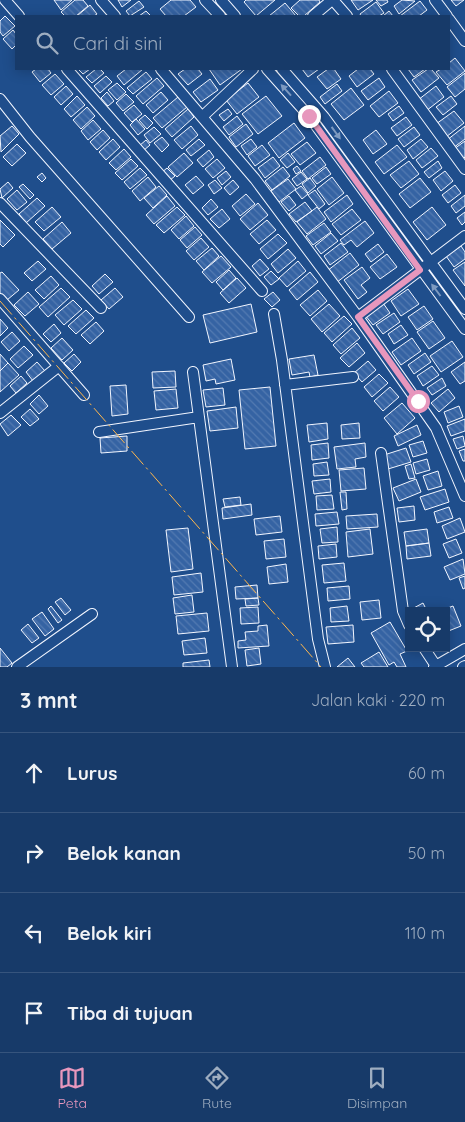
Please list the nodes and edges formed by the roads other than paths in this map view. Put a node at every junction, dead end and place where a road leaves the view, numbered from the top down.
1 (5, 0) edge
2 (101, 0) edge
3 (205, 0) edge
4 (221, 0) edge
5 (332, 0) edge
6 (435, 0) edge
7 (18, 15) edge
8 (114, 15) edge
9 (219, 15) edge
10 (234, 15) edge
11 (314, 15) edge
12 (346, 15) edge
13 (446, 15) edge
14 (450, 20) edge
15 (465, 41) edge
16 (68, 70) edge
17 (162, 70) edge
18 (253, 70) edge
19 (268, 70) edge
20 (283, 70) edge
21 (393, 70) edge
22 (0, 99) edge
23 (203, 116) junction
24 (465, 169) edge
25 (364, 172) junction
26 (355, 180) junction
27 (0, 203) edge
28 (465, 236) edge
29 (430, 262) junction
30 (420, 270) junction
31 (262, 291) dead end
32 (0, 299) edge
33 (101, 308) dead end
34 (465, 310) edge
35 (274, 314) dead end
36 (189, 317) dead end
37 (358, 317) junction
38 (465, 328) edge
39 (59, 366) junction
40 (193, 372) dead end
41 (354, 377) dead end
42 (285, 385) junction
43 (84, 396) dead end
44 (2, 409) edge
45 (199, 417) junction
46 (99, 432) dead end
47 (381, 453) dead end
48 (465, 496) edge
49 (92, 614) dead end
50 (405, 616) edge
51 (465, 649) edge
52 (426, 652) edge
53 (435, 666) edge
54 (17, 667) edge
55 (232, 667) edge
56 (325, 667) edge

1 - 7 street
2 - 8 street
3 - 9 street
4 - 10 street
5 - 11 street
5 - 12 street
6 - 13 street
14 - 15 street
16 - 31 street
17 - 23 street
18 - 23 street
26 -> 19 street
20 -> 25 street
21 - 24 street
22 - 36 street
23 - 37 street
25 - 26 street
25 - 29 street
26 - 30 street
27 - 33 street
28 - 29 street
29 - 30 street
29 - 34 street
30 - 37 street
38 -> 30 street
32 - 39 street
35 - 42 street
37 - 48 street
39 - 43 street
39 - 44 street
40 - 45 street
41 - 42 street
42 - 56 street
45 - 46 street
45 - 55 street
47 - 50 street
49 - 54 street
51 - 53 street
52 - 53 street

